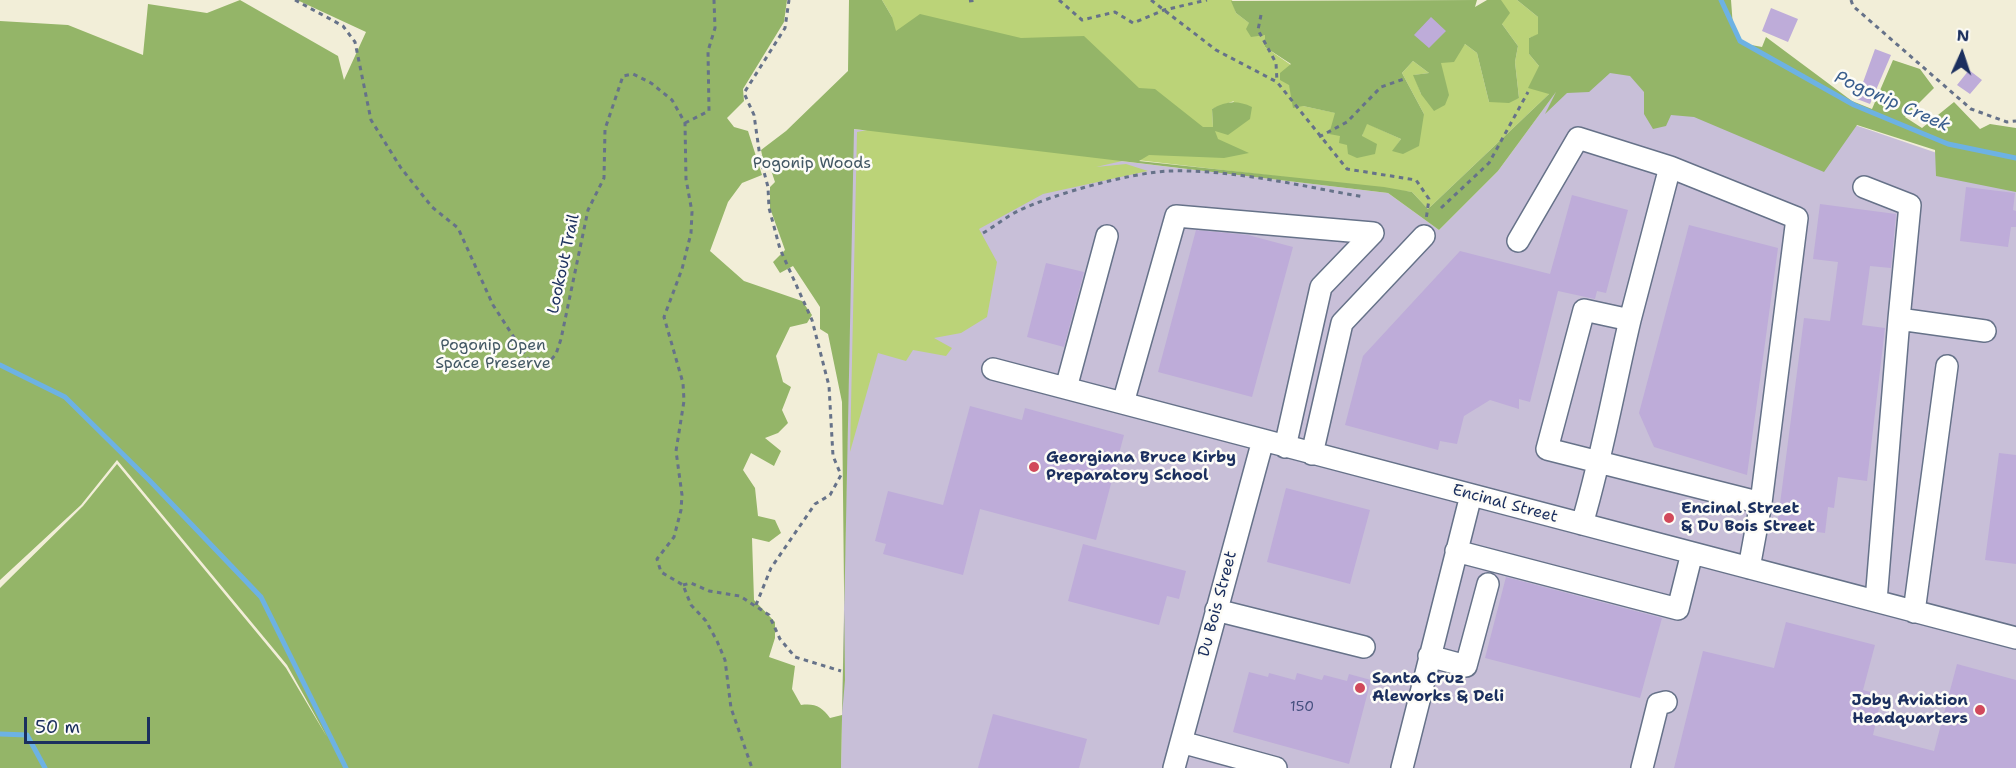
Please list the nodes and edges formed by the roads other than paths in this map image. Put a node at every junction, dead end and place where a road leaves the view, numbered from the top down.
1 (1670, 167) junction
2 (1864, 187) dead end
3 (1107, 236) dead end
4 (1424, 236) road end
5 (1518, 241) dead end
6 (1899, 319) junction
7 (1630, 320) junction
8 (1985, 331) dead end
9 (1947, 366) dead end
10 (993, 369) dead end
11 (1066, 388) junction
12 (1124, 404) junction
13 (1263, 440) junction
14 (1285, 447) junction
15 (1312, 454) junction
16 (1597, 463) junction
17 (1471, 495) junction
18 (1761, 503) junction
19 (1582, 524) junction
20 (1456, 551) junction
21 (1692, 553) junction
22 (1749, 568) junction
23 (1488, 584) dead end
24 (1876, 602) junction
25 (1216, 610) junction
26 (1914, 612) junction
27 (2016, 639) edge
28 (1364, 647) dead end
29 (1429, 656) junction
30 (1666, 702) dead end
31 (1181, 742) junction
32 (1174, 768) edge
33 (1276, 768) edge
34 (1402, 768) edge
35 (1642, 768) edge

1 - 5 street
1 - 7 street
1 - 18 street
2 - 6 street
3 - 11 street
4 - 15 street
6 - 8 street
6 - 24 street
7 - 16 street
7 - 16 street
9 - 26 street
10 - 11 street, Encinal Street
11 - 12 street, Encinal Street
12 - 13 street, Encinal Street
12 - 14 street
13 - 14 street, Encinal Street
13 - 25 street, Du Bois Street
14 - 15 street, Encinal Street
15 - 17 street, Encinal Street
16 - 18 street
16 - 19 street
17 - 19 street, Encinal Street
17 - 20 street
18 - 22 street
19 - 21 street, Encinal Street
20 - 21 street
20 - 29 street
21 - 22 street, Encinal Street
22 - 24 street, Encinal Street
23 - 29 street
24 - 26 street, Encinal Street
25 - 28 street
25 - 31 street, Du Bois Street
26 - 27 street, Encinal Street
29 - 34 street
30 - 35 street
31 - 32 street, Du Bois Street
31 - 33 street

